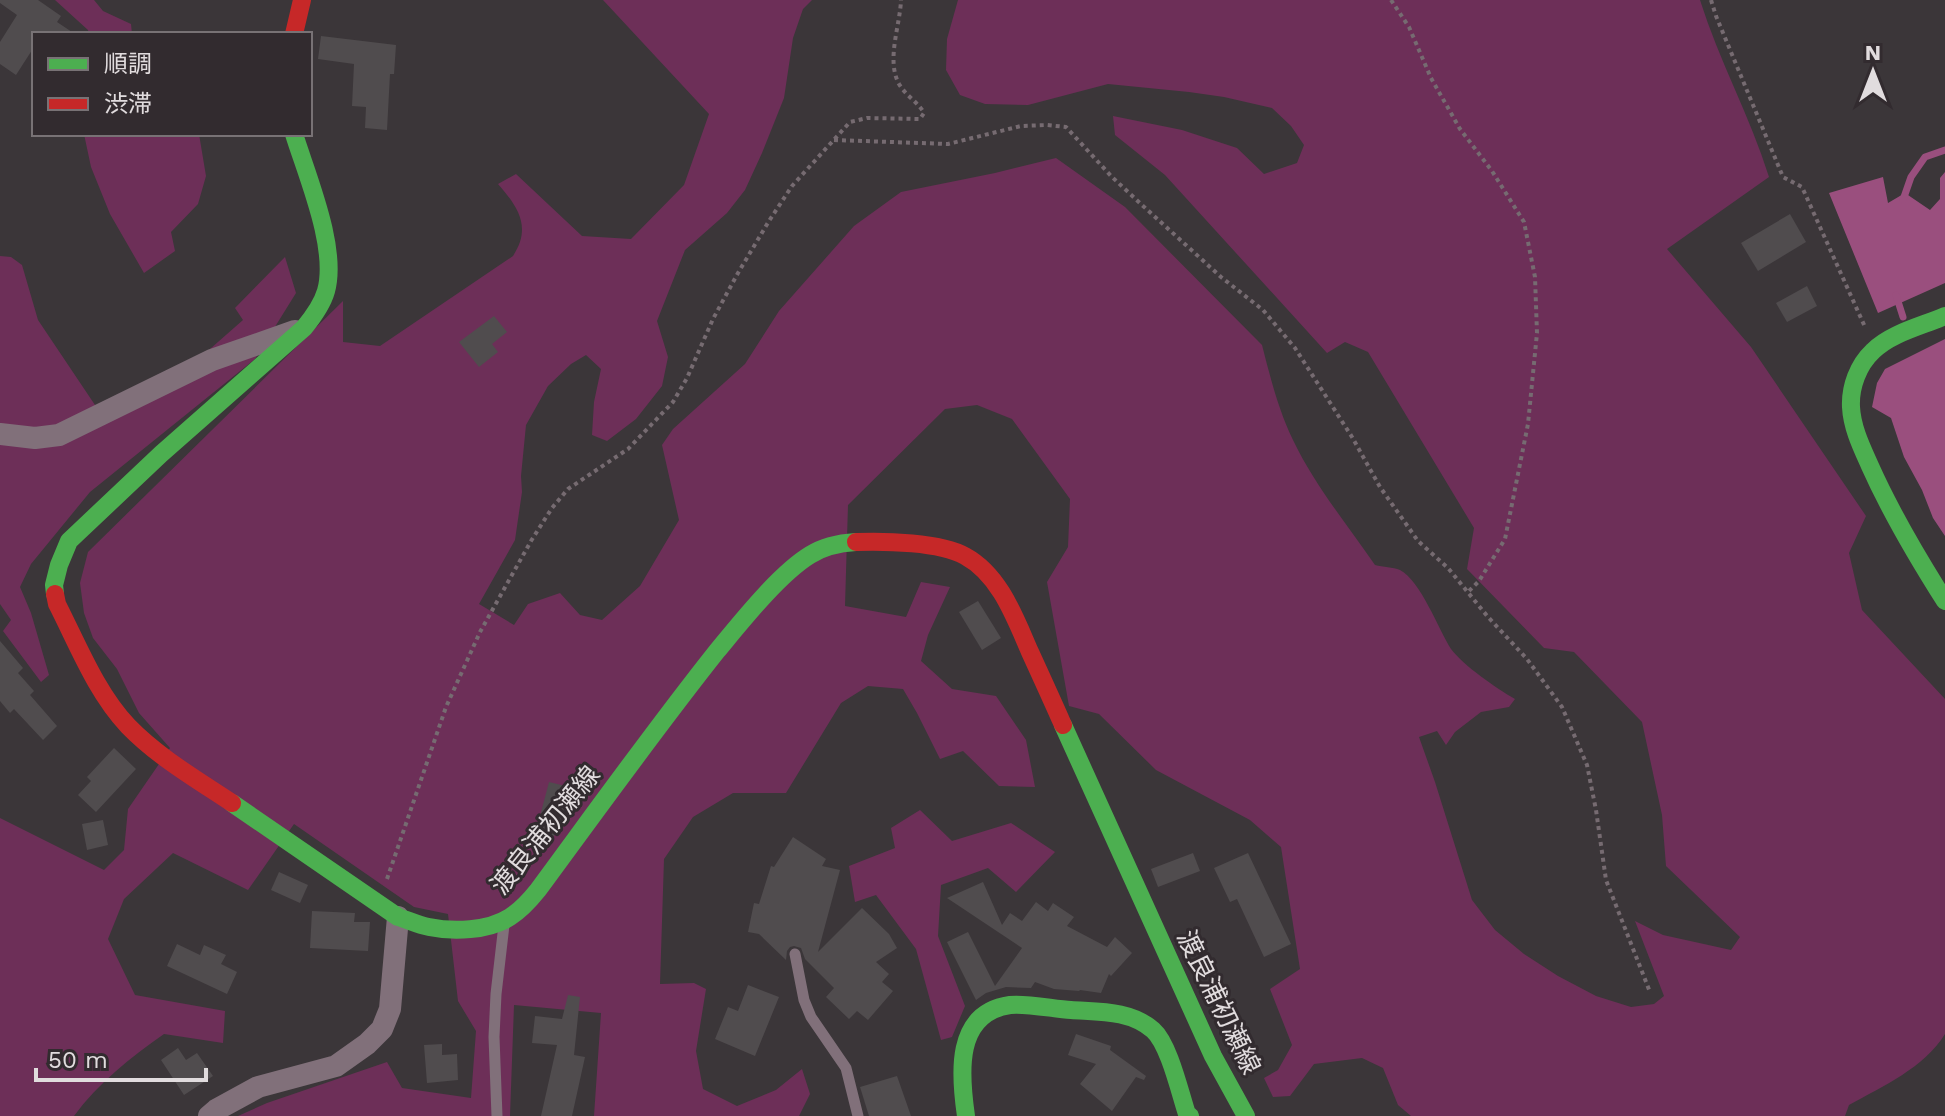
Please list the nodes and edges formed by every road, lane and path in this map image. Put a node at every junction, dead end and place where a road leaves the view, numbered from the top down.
1 (302, 0) edge
2 (901, 0) edge
3 (1391, 0) edge
4 (1711, 0) edge
5 (294, 32) edge
6 (295, 136) edge
7 (834, 140) junction
8 (1945, 316) edge
9 (304, 328) junction
10 (1874, 348) junction
11 (0, 434) edge
12 (1468, 592) junction
13 (1945, 601) edge
14 (389, 910) junction
15 (505, 920) junction
16 (795, 954) dead end
17 (1650, 992) dead end
18 (209, 1116) edge
19 (497, 1116) edge
20 (858, 1116) edge
21 (966, 1116) edge
22 (1190, 1116) edge
23 (1246, 1116) edge

1 - 5 main road
2 - 7 path
3 - 12 path
4 - 10 path
6 - 9 main road, 渡良浦初瀬線
7 - 12 path
7 - 14 path
8 - 10 main road
9 - 11 street
9 - 14 main road, 渡良浦初瀬線
10 - 13 main road
12 - 17 path
14 - 15 main road, 渡良浦初瀬線
14 - 18 street
15 - 19 lane
15 - 23 main road, 渡良浦初瀬線
16 - 20 lane
21 - 22 main road

